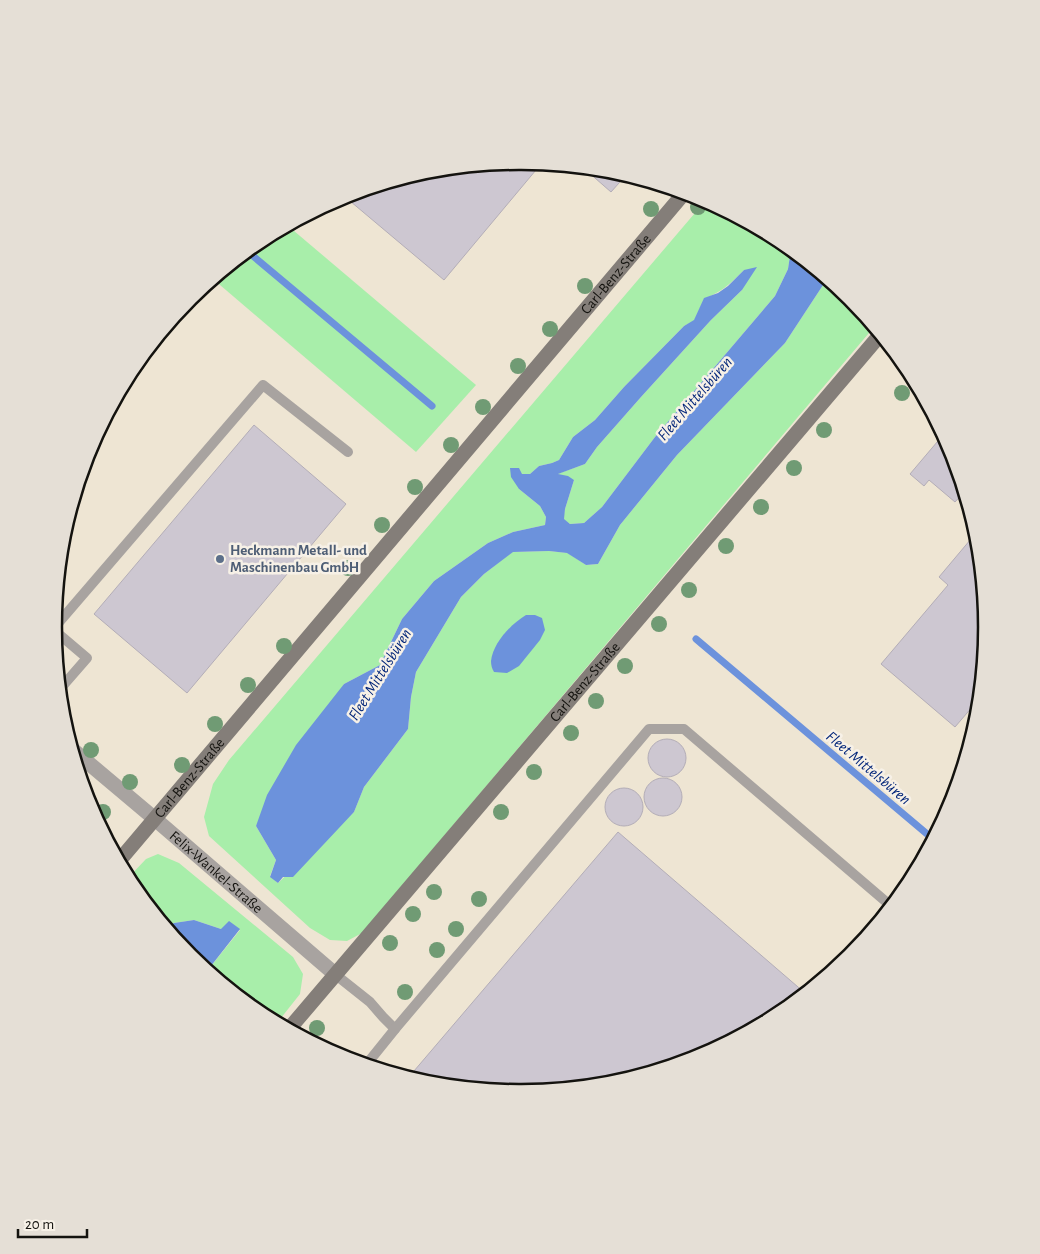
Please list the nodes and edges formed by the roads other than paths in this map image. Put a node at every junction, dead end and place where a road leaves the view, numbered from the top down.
1 (680, 198) edge
2 (876, 340) edge
3 (348, 452) dead end
4 (62, 619) edge
5 (62, 636) edge
6 (66, 683) edge
7 (82, 758) edge
8 (155, 819) junction
9 (124, 855) edge
10 (886, 902) edge
11 (336, 975) junction
12 (294, 1024) edge
13 (395, 1029) junction
14 (371, 1059) edge

1 - 8 street, Carl-Benz-Straße
2 - 11 street, Carl-Benz-Straße
3 - 4 lane
5 - 6 lane
7 - 8 street, Felix-Wankel-Straße
8 - 9 street, Carl-Benz-Straße
8 - 11 street, Felix-Wankel-Straße
10 - 13 lane
11 - 12 street, Carl-Benz-Straße
11 - 13 lane
13 - 14 lane

